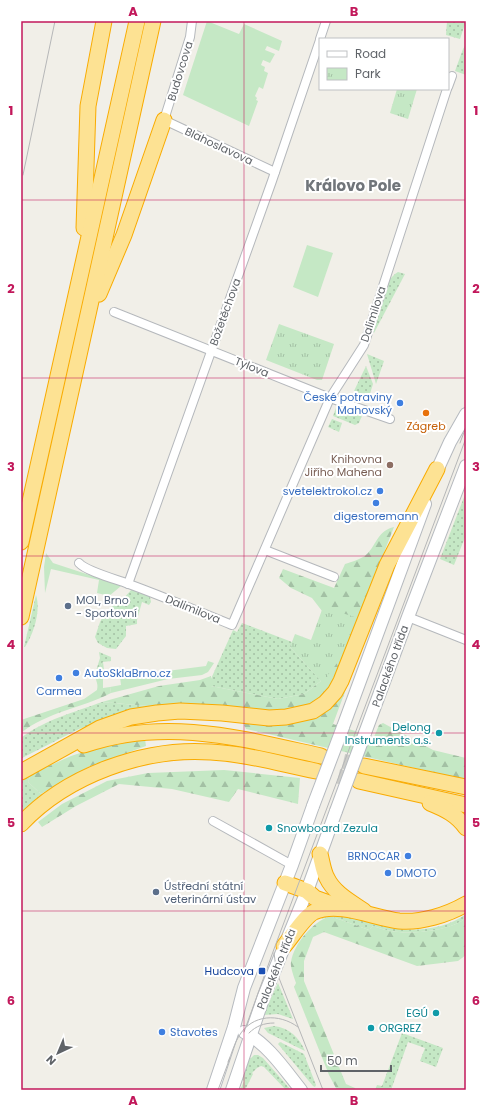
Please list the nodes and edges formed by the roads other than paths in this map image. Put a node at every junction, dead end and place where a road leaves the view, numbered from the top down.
1 (104, 21) edge
2 (136, 21) edge
3 (153, 21) edge
4 (192, 21) edge
5 (326, 21) edge
6 (320, 38) edge
7 (319, 42) edge
8 (452, 76) dead end
9 (449, 85) edge
10 (447, 90) edge
11 (164, 120) junction
12 (275, 172) junction
13 (83, 264) junction
14 (114, 312) dead end
15 (85, 328) junction
16 (211, 351) junction
17 (330, 398) junction
18 (466, 414) edge
19 (390, 419) dead end
20 (466, 466) edge
21 (437, 470) junction
22 (21, 542) edge
23 (265, 550) junction
24 (79, 562) dead end
25 (334, 576) dead end
26 (128, 584) junction
27 (21, 616) edge
28 (408, 617) junction
29 (466, 640) edge
30 (321, 756) tunnel mouth
31 (45, 759) junction
32 (364, 766) tunnel mouth
33 (316, 771) tunnel mouth
34 (21, 772) edge
35 (359, 781) tunnel mouth
36 (466, 787) edge
37 (394, 788) junction
38 (466, 805) edge
39 (213, 821) dead end
40 (21, 824) edge
41 (466, 828) edge
42 (320, 854) junction
43 (292, 865) junction
44 (285, 883) junction
45 (307, 892) junction
46 (462, 899) edge
47 (351, 906) junction
48 (284, 946) junction
49 (234, 1027) junction
50 (250, 1034) junction
51 (213, 1090) edge
52 (232, 1090) edge
53 (301, 1090) edge

1 - 13 highway
2 - 13 highway
3 - 15 highway
4 - 11 street, Budovcova
5 - 6 street, Božetěchova
7 - 12 street, Božetěchova
8 - 9 street, Dalimilova
10 - 17 street, Dalimilova
11 - 12 street, Blahoslavova
11 - 15 highway
12 - 16 street, Božetěchova
13 - 22 highway
14 - 16 street, Tylova
15 - 27 highway
16 - 17 street, Tylova
16 - 26 street, Božetěchova
17 - 19 street, Tylova
17 - 23 street, Dalimilova
18 - 21 street, Palackého třída
20 - 28 street, Palackého třída
21 - 31 highway
21 - 43 street, Palackého třída, bridge
23 - 25 street
23 - 26 street, Dalimilova
24 - 26 street, Dalimilova
28 - 29 street
28 - 42 street, Palackého třída, bridge
30 - 31 highway
31 - 34 highway
32 - 36 highway
33 - 40 highway
35 - 37 highway
37 - 38 highway
37 - 41 highway
39 - 43 street
42 - 45 street, Palackého třída
42 - 47 highway
43 - 44 street, Palackého třída
44 - 45 highway
44 - 49 street, Palackého třída
45 - 47 highway
45 - 48 street, Palackého třída
46 - 47 highway
47 - 48 highway
48 - 50 street, Palackého třída
49 - 50 street
49 - 51 street, Palackého třída
50 - 52 street, Palackého třída
50 - 53 street

